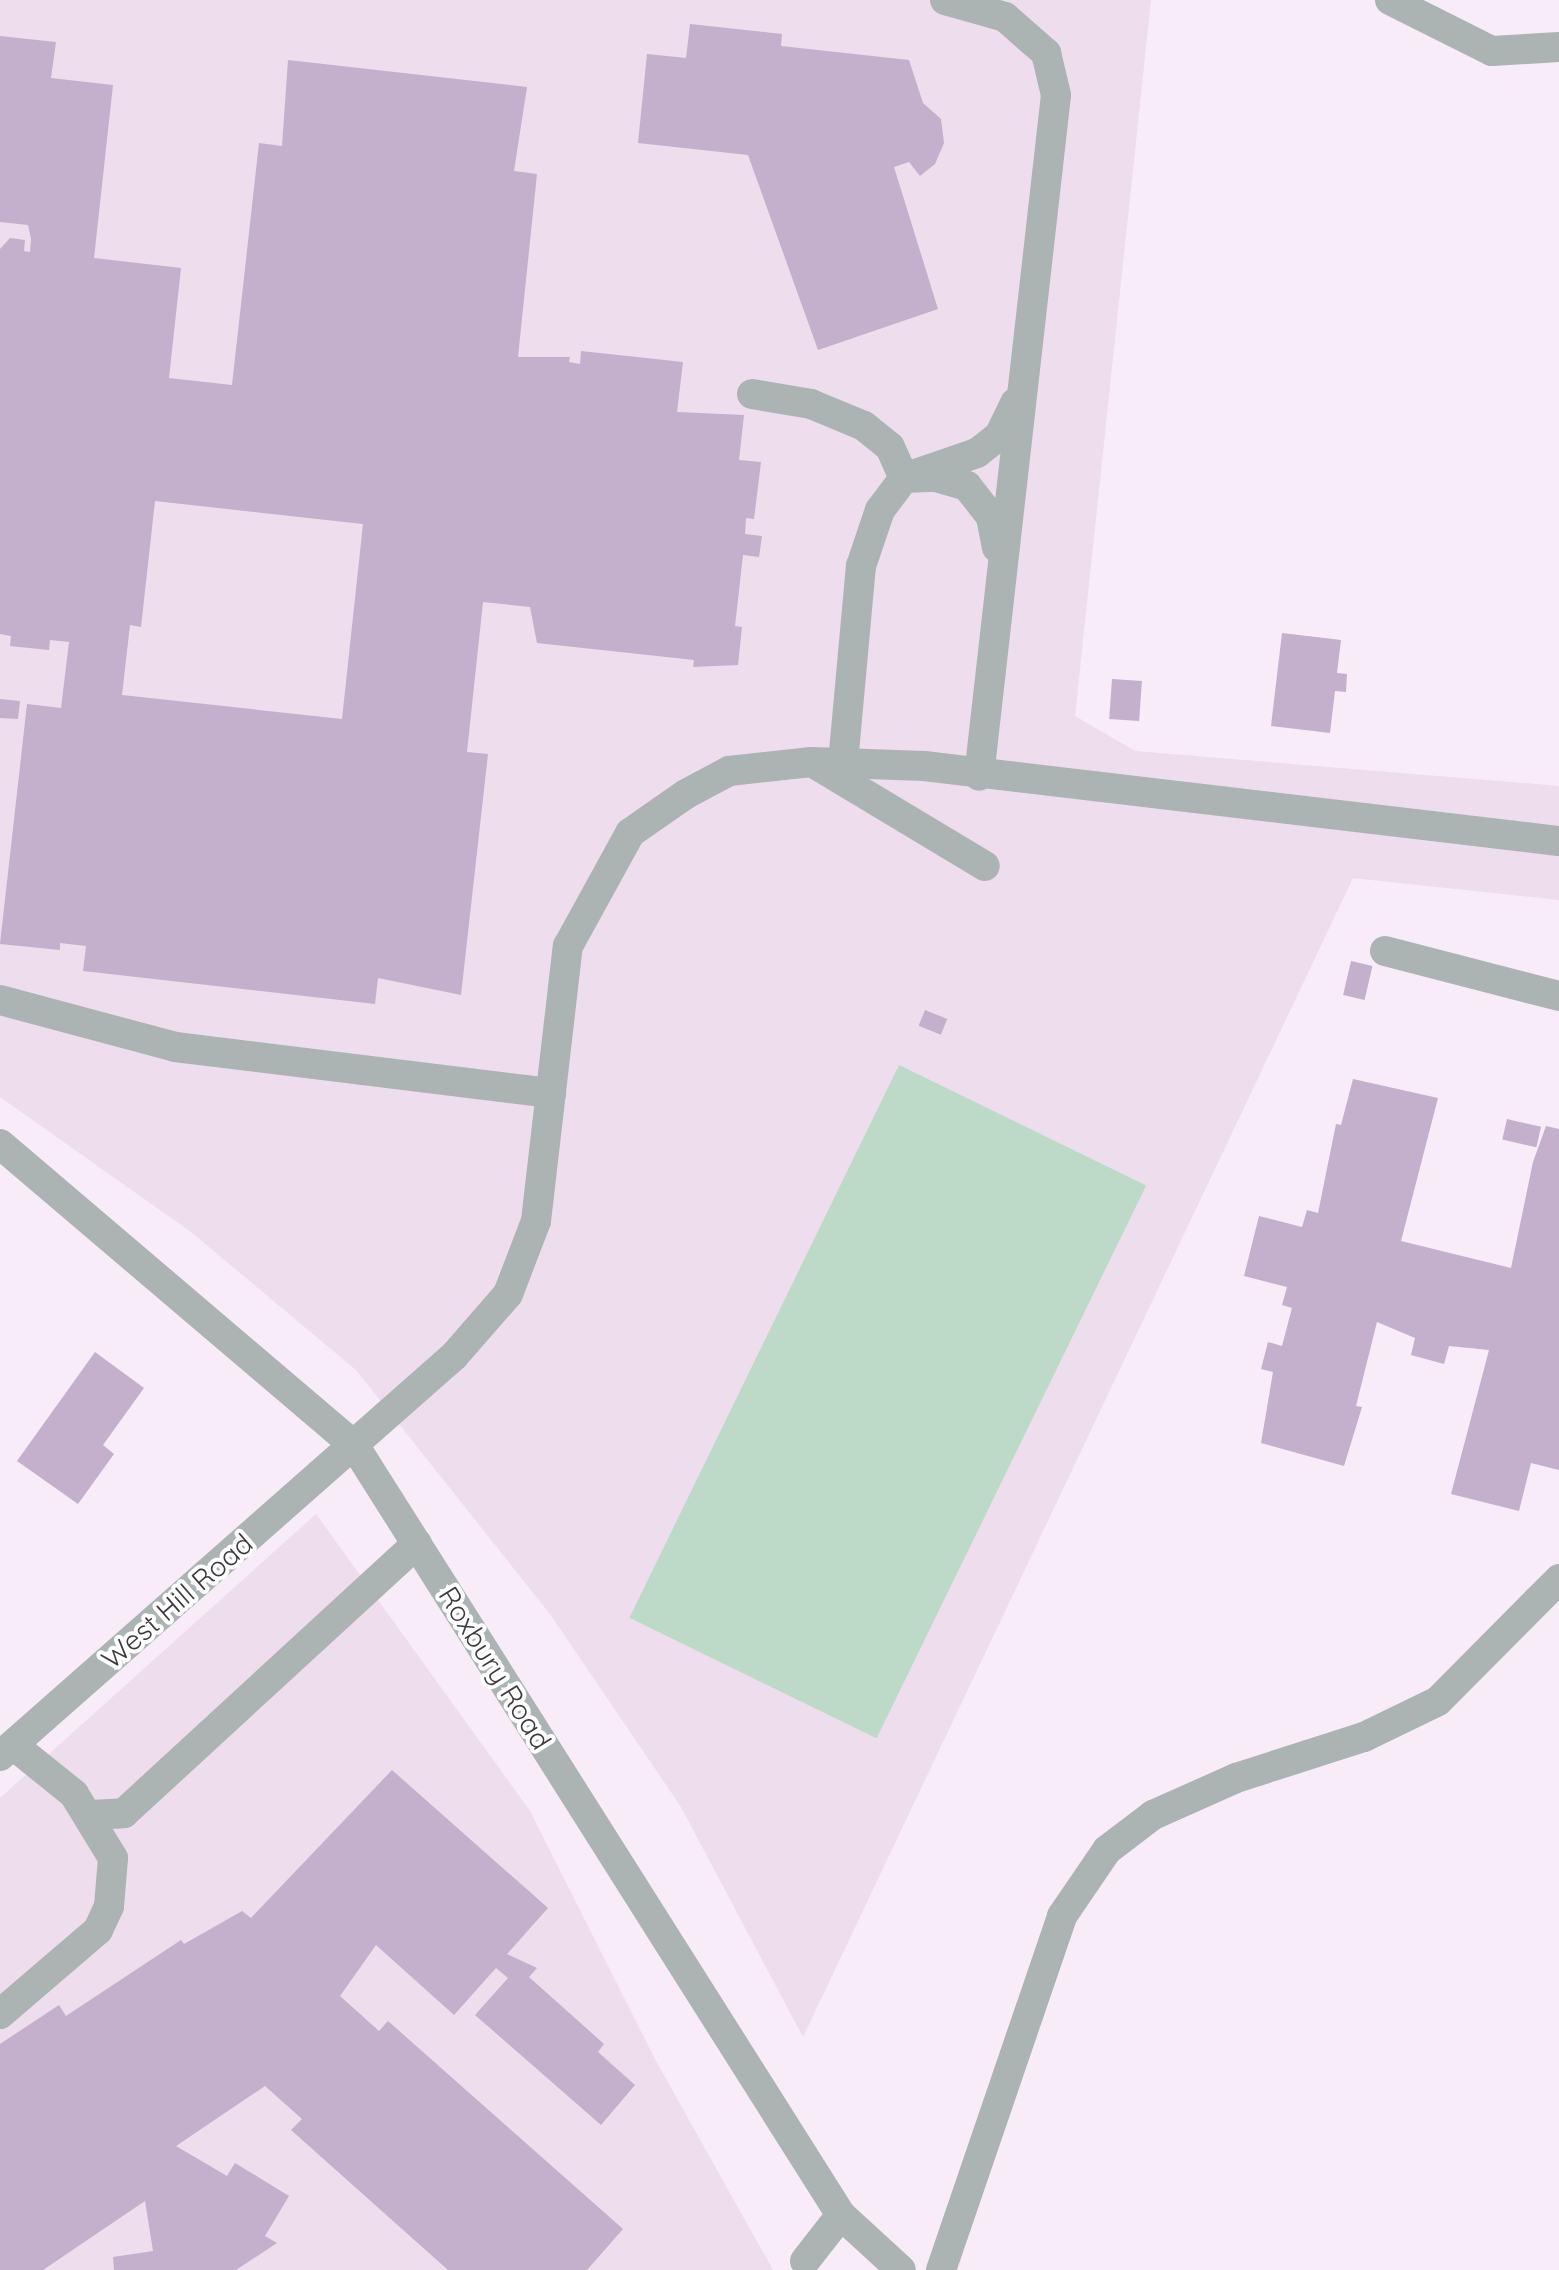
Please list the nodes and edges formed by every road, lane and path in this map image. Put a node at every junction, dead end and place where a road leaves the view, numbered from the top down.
1 (945, 0) edge
2 (1390, 0) edge
3 (1559, 47) edge
4 (1023, 387) junction
5 (752, 394) dead end
6 (904, 478) junction
7 (1002, 570) junction
8 (828, 763) junction
9 (979, 776) junction
10 (1559, 841) edge
11 (985, 866) dead end
12 (1385, 951) dead end
13 (1559, 996) edge
14 (0, 1000) edge
15 (551, 1093) junction
16 (0, 1144) edge
17 (354, 1445) junction
18 (417, 1544) junction
19 (1559, 1579) edge
20 (6, 1751) edge
21 (91, 1815) junction
22 (0, 2014) edge
23 (840, 2215) junction
24 (798, 2267) edge
25 (901, 2270) edge
26 (941, 2270) edge

1 - 4 street
2 - 3 street
4 - 6 street
4 - 7 street
5 - 6 street
6 - 7 street
6 - 8 street
7 - 9 street
8 - 9 street, West Hill Road
8 - 11 street
8 - 15 street, West Hill Road
9 - 10 street, West Hill Road
12 - 13 street
14 - 15 street
15 - 17 street, West Hill Road
16 - 17 street, Roxbury Road
17 - 18 street, Roxbury Road
17 - 20 street, West Hill Road
18 - 21 street
18 - 23 street, Roxbury Road
19 - 26 street
20 - 21 street
21 - 22 street
23 - 24 street
23 - 25 street, Roxbury Road

